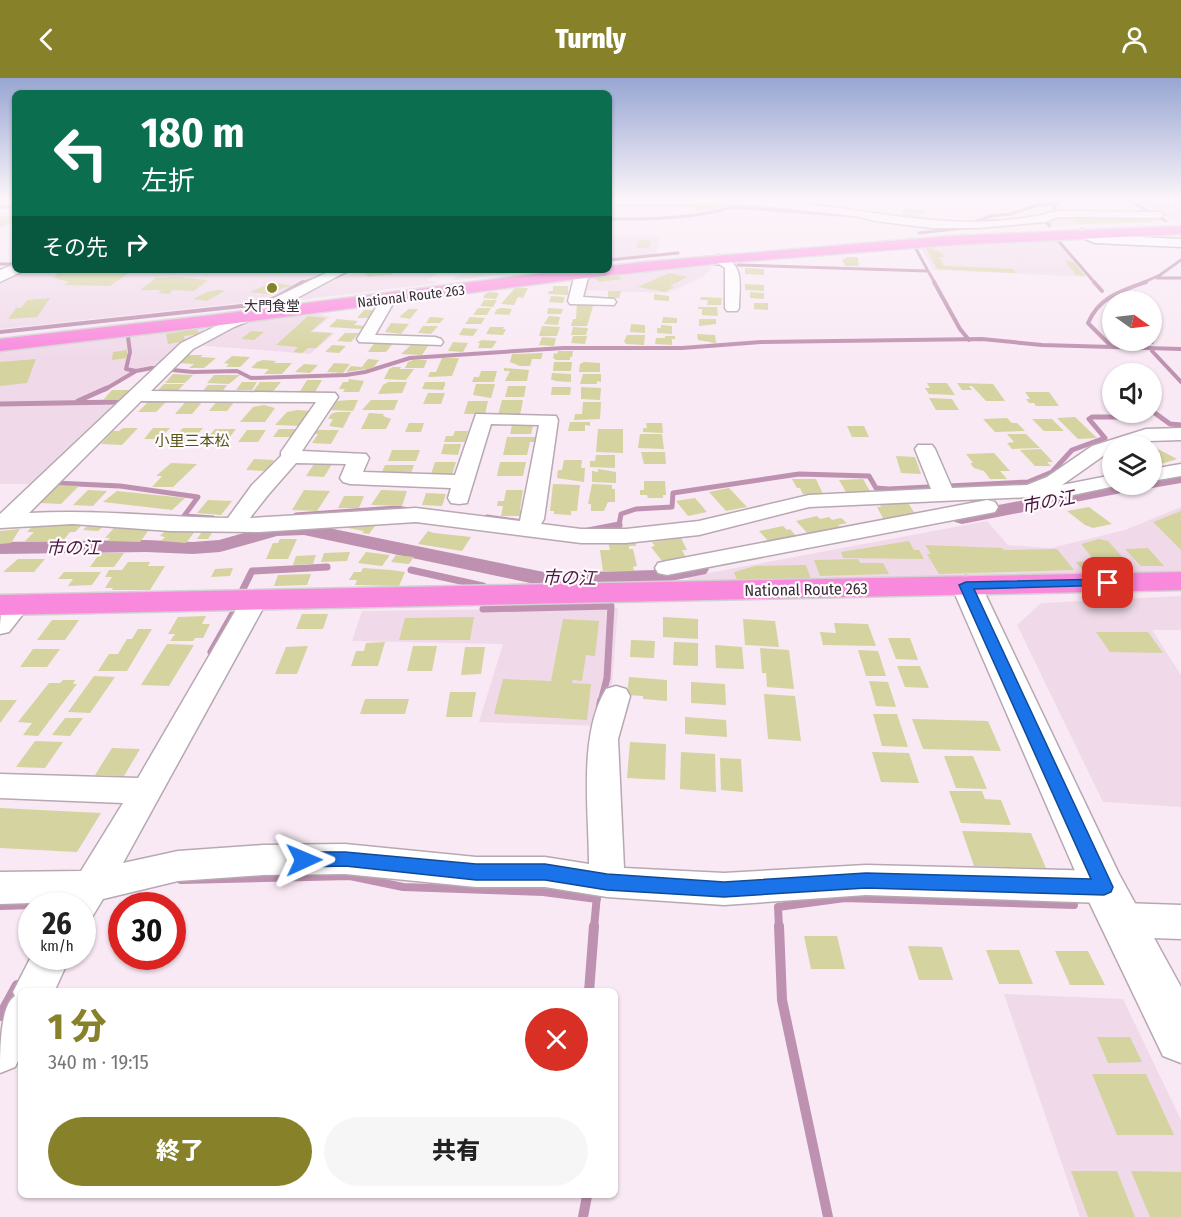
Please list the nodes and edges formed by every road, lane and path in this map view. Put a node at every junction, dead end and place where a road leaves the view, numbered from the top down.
1 (737, 253) edge
2 (778, 253) edge
3 (718, 259) junction
4 (612, 266) edge
5 (612, 269) edge
6 (571, 273) edge
7 (572, 273) edge
8 (579, 273) edge
9 (332, 275) edge
10 (388, 299) junction
11 (609, 302) dead end
12 (732, 308) dead end
13 (266, 309) junction
14 (249, 317) junction
15 (0, 339) edge
16 (435, 342) dead end
17 (0, 345) edge
18 (134, 396) junction
19 (1181, 434) edge
20 (925, 449) dead end
21 (291, 457) junction
22 (1181, 470) edge
23 (1162, 473) edge
24 (463, 482) junction
25 (1102, 483) edge
26 (942, 490) junction
27 (454, 514) junction
28 (5, 520) edge
29 (237, 521) junction
30 (530, 524) junction
31 (667, 568) dead end
32 (1181, 582) edge
33 (966, 585) junction
34 (254, 601) junction
35 (6, 612) edge
36 (616, 696) dead end
37 (0, 786) edge
38 (135, 791) junction
39 (598, 881) junction
40 (0, 888) edge
41 (80, 892) edge
42 (1113, 904) junction
43 (1181, 922) edge
44 (44, 970) edge
45 (35, 988) edge
46 (18, 1019) edge
47 (1181, 1038) edge
48 (0, 1052) edge

1 - 4 highway
2 - 3 highway, National Route 263
3 - 5 highway, National Route 263
3 - 12 street
6 - 13 highway, National Route 263
7 - 10 highway, National Route 263
8 - 11 street
9 - 13 street
10 - 14 highway, National Route 263
10 - 16 street
13 - 14 street
13 - 15 highway, National Route 263
14 - 17 highway, National Route 263
14 - 18 street
18 - 21 street
18 - 28 street
19 - 26 street
20 - 26 street
21 - 24 street
21 - 29 street
22 - 23 street
24 - 27 street
24 - 30 street
25 - 31 street
26 - 30 street
27 - 29 street
27 - 30 street
28 - 29 street
32 - 33 highway, National Route 263
33 - 34 highway, National Route 263
33 - 42 street
34 - 35 highway, National Route 263
34 - 38 street
36 - 39 street
37 - 38 street
38 - 41 street
39 - 41 street
39 - 42 street
40 - 41 street
42 - 43 street
42 - 47 street
44 - 45 street
46 - 48 street

